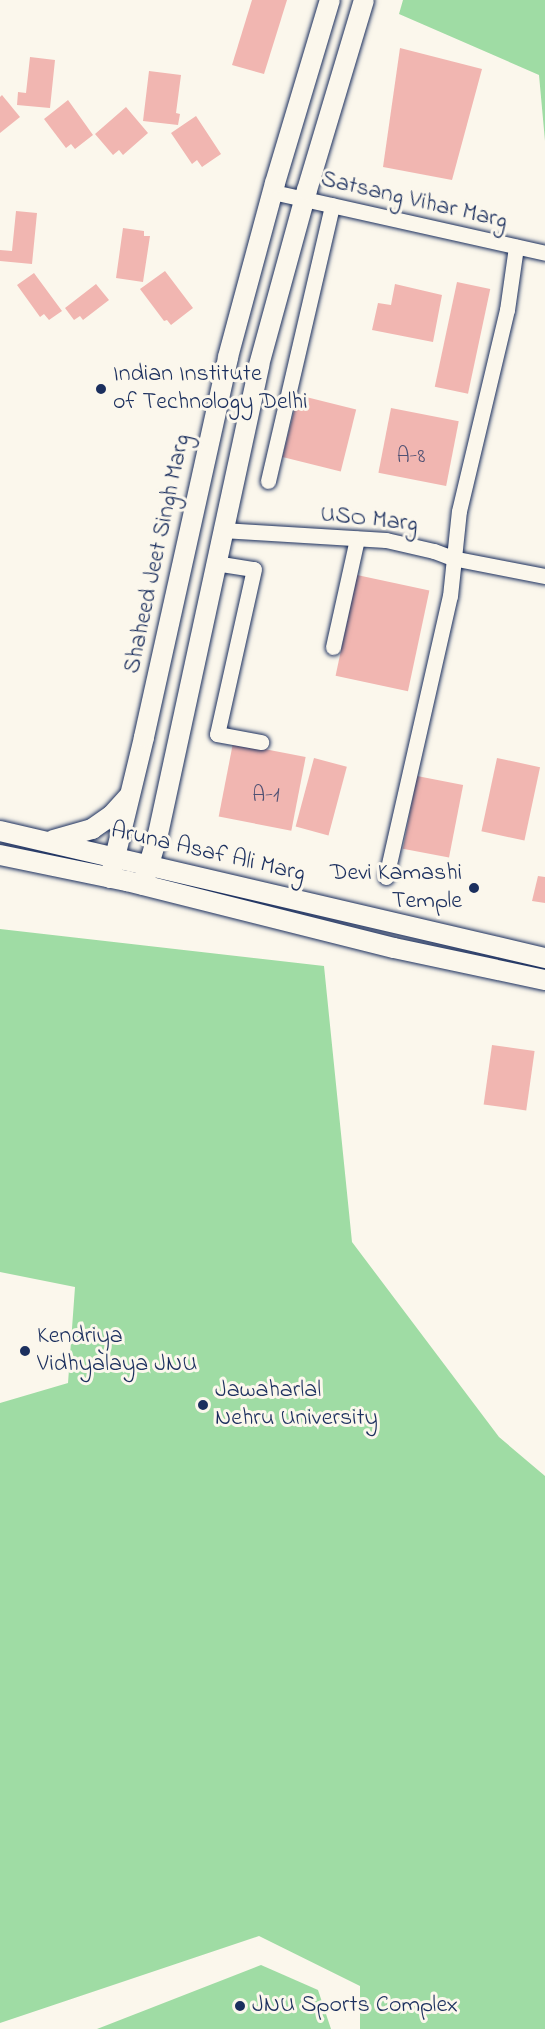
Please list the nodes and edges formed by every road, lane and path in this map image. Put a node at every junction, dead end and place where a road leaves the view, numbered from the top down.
1 (330, 0) edge
2 (364, 0) edge
3 (273, 192) junction
4 (304, 199) junction
5 (332, 205) junction
6 (516, 247) junction
7 (545, 252) edge
8 (268, 481) dead end
9 (222, 530) junction
10 (357, 539) junction
11 (452, 558) junction
12 (215, 563) junction
13 (545, 576) edge
14 (333, 647) dead end
15 (261, 742) dead end
16 (129, 796) junction
17 (0, 831) edge
18 (44, 840) junction
19 (0, 855) edge
20 (115, 858) junction
21 (146, 876) junction
22 (386, 877) dead end
23 (110, 878) junction
24 (400, 924) junction
25 (394, 948) junction
26 (545, 958) edge
27 (545, 980) edge

1 - 3 main road, Shaheed Jeet Singh Marg
2 - 4 main road
3 - 4 street, Satsang Vihar Marg
3 - 16 main road, Shaheed Jeet Singh Marg
4 - 5 street, Satsang Vihar Marg
4 - 9 main road
5 - 6 street, Satsang Vihar Marg
5 - 8 street
6 - 7 street, Satsang Vihar Marg
6 - 11 street
9 - 10 street, USO Marg
9 - 12 main road
10 - 11 street, USO Marg
10 - 14 street
11 - 13 street, USO Marg
11 - 22 street
12 - 15 street
12 - 21 main road
16 - 18 main road
16 - 20 main road, Shaheed Jeet Singh Marg
17 - 18 main road, Aruna Asaf Ali Marg
18 - 20 main road, Aruna Asaf Ali Marg
19 - 23 main road, Aruna Asaf Ali Marg
20 - 21 main road, Aruna Asaf Ali Marg
20 - 23 main road, Shaheed Jeet Singh Marg
21 - 23 main road, Aruna Asaf Ali Marg
21 - 24 main road, Aruna Asaf Ali Marg
21 - 25 main road, Aruna Asaf Ali Marg
24 - 25 street
24 - 26 main road, Aruna Asaf Ali Marg
25 - 27 main road, Aruna Asaf Ali Marg

